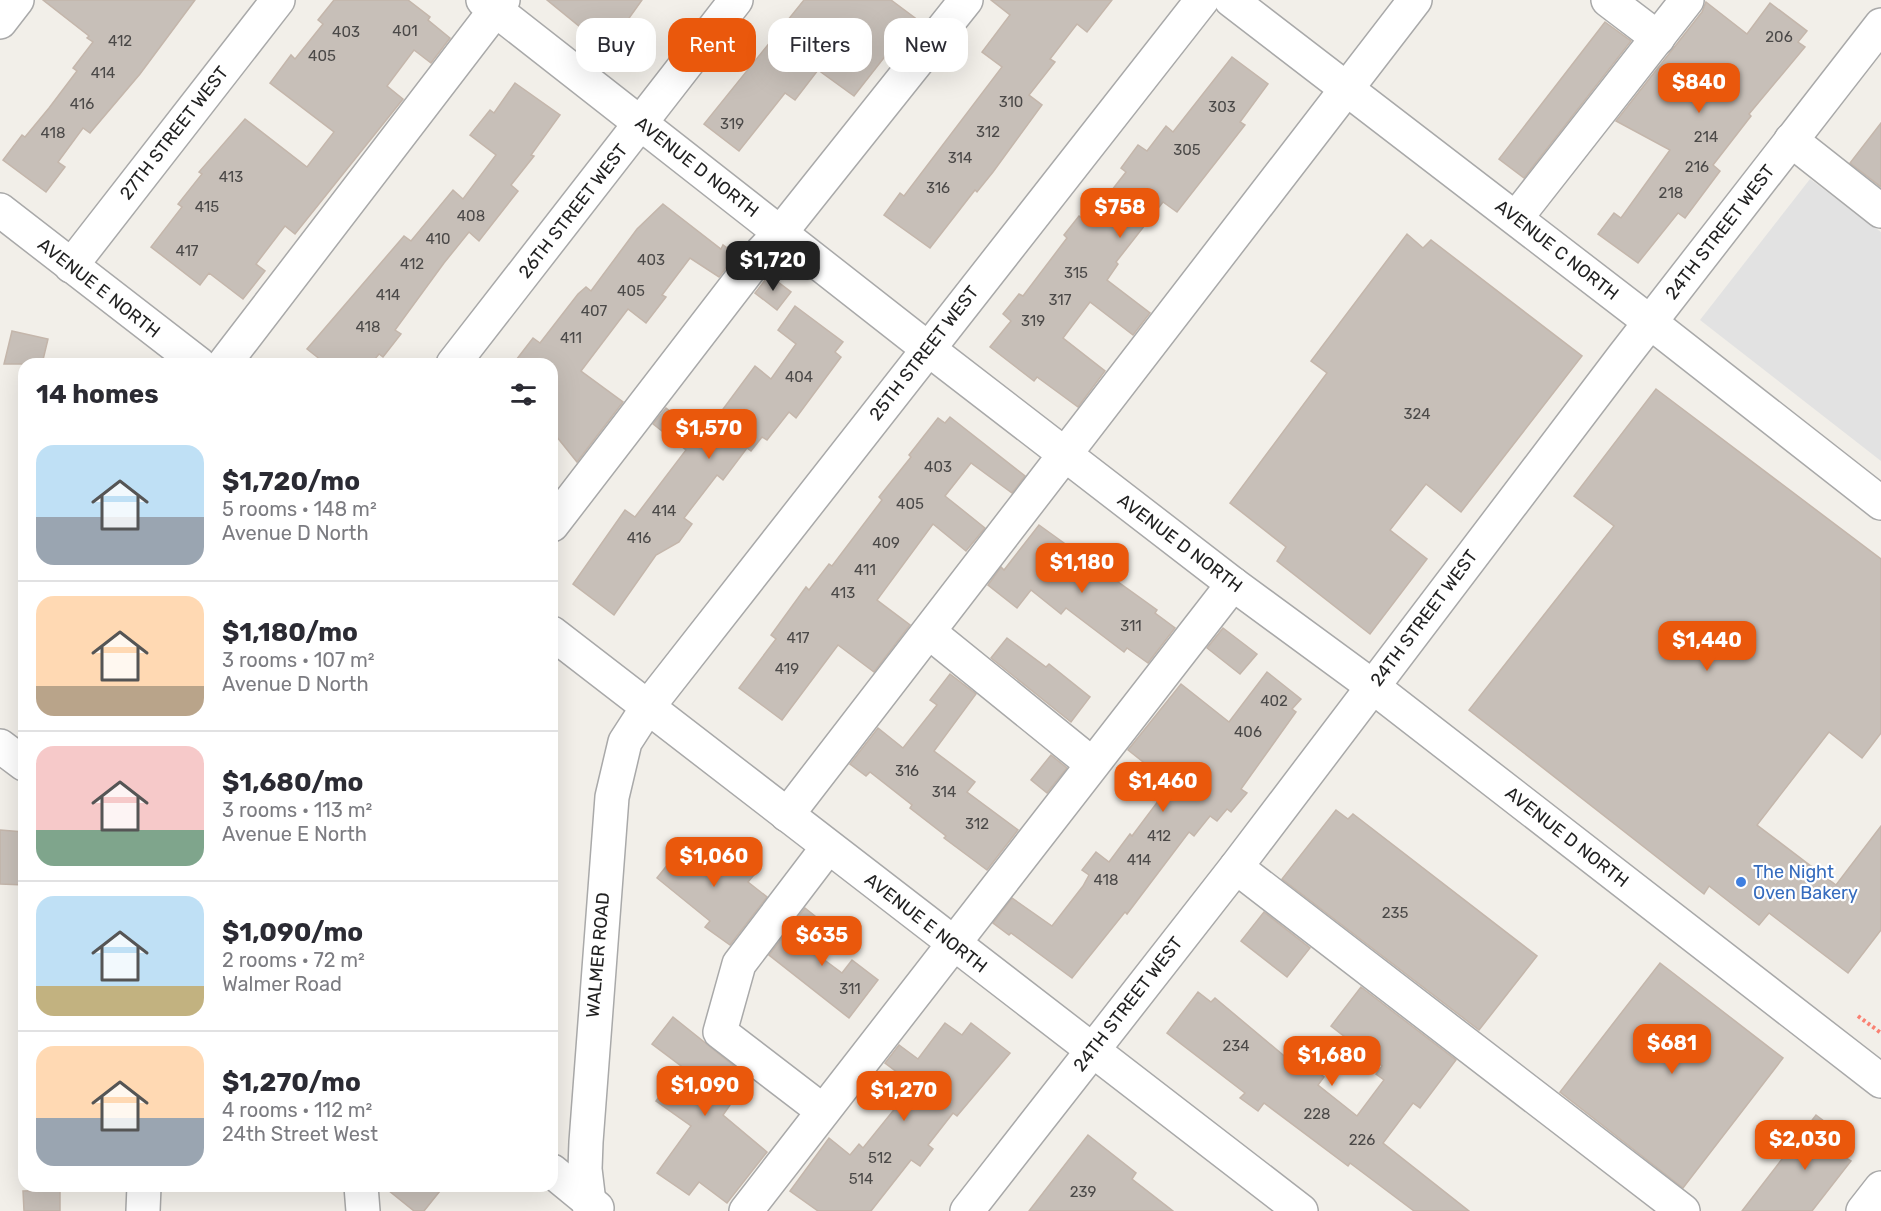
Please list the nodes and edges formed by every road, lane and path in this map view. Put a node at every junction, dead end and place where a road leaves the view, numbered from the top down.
1 (17, 0) edge
2 (278, 0) edge
3 (736, 0) edge
4 (966, 0) edge
5 (1202, 0) edge
6 (1231, 0) edge
7 (1415, 0) edge
8 (1608, 0) edge
9 (1687, 0) edge
10 (494, 3) edge
11 (0, 22) edge
12 (1881, 25) edge
13 (1658, 38) junction
14 (1348, 89) junction
15 (641, 124) junction
16 (1791, 140) junction
17 (0, 210) edge
18 (1881, 211) edge
19 (1516, 218) junction
20 (781, 232) junction
21 (71, 266) junction
22 (1650, 322) junction
23 (927, 348) junction
24 (191, 358) edge
25 (228, 358) edge
26 (458, 358) edge
27 (1066, 455) junction
28 (1881, 503) edge
29 (558, 517) edge
30 (1233, 584) junction
31 (928, 632) junction
32 (558, 638) edge
33 (1372, 686) junction
34 (647, 708) junction
35 (0, 746) edge
36 (18, 760) edge
37 (1092, 764) junction
38 (787, 815) junction
39 (828, 847) junction
40 (1236, 867) junction
41 (953, 944) junction
42 (1858, 1016) dead end
43 (1881, 1033) edge
44 (1091, 1050) junction
45 (1881, 1081) edge
46 (822, 1111) junction
47 (558, 1176) edge
48 (1881, 1188) edge
49 (144, 1192) edge
50 (361, 1192) edge
51 (593, 1208) edge
52 (143, 1211) edge
53 (363, 1211) edge
54 (746, 1211) edge
55 (967, 1211) edge
56 (1301, 1211) edge
57 (1683, 1211) edge
58 (1863, 1211) edge

1 - 11 street
2 - 21 street, 27TH STREET WEST
3 - 15 street, 26TH STREET WEST
4 - 20 street
5 - 23 street, 25TH STREET WEST
6 - 14 street, AVENUE C NORTH
7 - 14 street
8 - 13 street
9 - 13 street
10 - 15 street, AVENUE D NORTH
10 - 25 street
12 - 16 street, 24TH STREET WEST
13 - 19 street
14 - 19 street, AVENUE C NORTH
14 - 27 street
15 - 20 street, AVENUE D NORTH
15 - 26 street, 26TH STREET WEST
16 - 18 street
16 - 22 street, 24TH STREET WEST
17 - 21 street, AVENUE E NORTH
19 - 22 street, AVENUE C NORTH
20 - 23 street, AVENUE D NORTH
20 - 29 street
21 - 24 street, AVENUE E NORTH
22 - 28 street, AVENUE C NORTH
22 - 33 street, 24TH STREET WEST
23 - 27 street, AVENUE D NORTH
23 - 34 street, 25TH STREET WEST
27 - 30 street, AVENUE D NORTH
27 - 31 street
30 - 33 street, AVENUE D NORTH
30 - 37 street
31 - 37 street
31 - 38 street
32 - 34 street, AVENUE E NORTH
33 - 40 street, 24TH STREET WEST
33 - 45 street, AVENUE D NORTH
34 - 38 street, AVENUE E NORTH
34 - 51 street, WALMER ROAD
35 - 36 street
37 - 41 street
38 - 39 street, AVENUE E NORTH
39 - 41 street, AVENUE E NORTH
39 - 46 street
40 - 44 street, 24TH STREET WEST
40 - 57 street
41 - 44 street, AVENUE E NORTH
41 - 46 street
42 - 43 path
44 - 55 street, 24TH STREET WEST
44 - 56 street, AVENUE E NORTH
46 - 54 street
47 - 51 street
48 - 58 street
49 - 52 street
50 - 53 street

